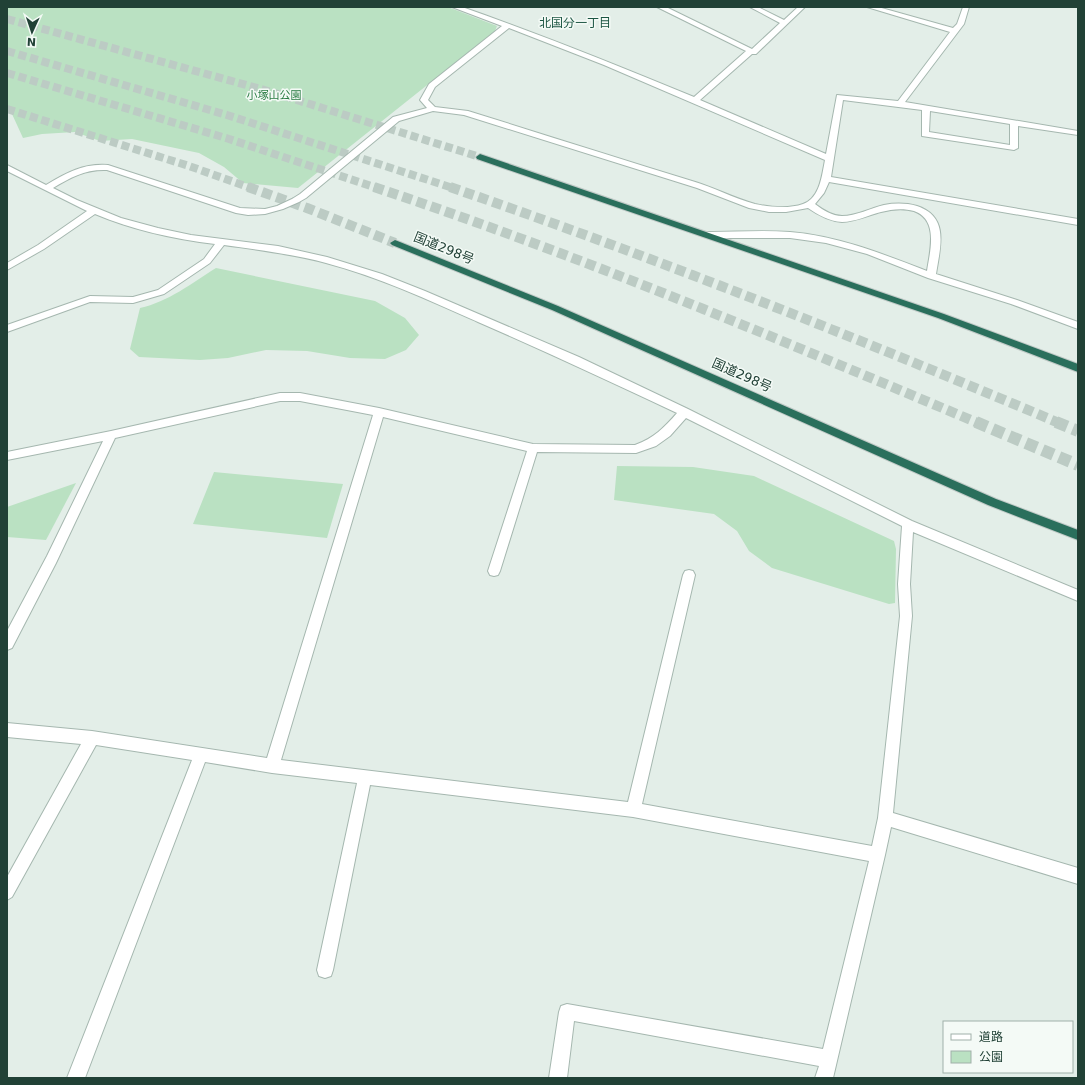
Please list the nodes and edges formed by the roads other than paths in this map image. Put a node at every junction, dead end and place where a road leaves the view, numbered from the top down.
1 (454, 7) edge
2 (660, 7) edge
3 (752, 7) edge
4 (802, 7) edge
5 (870, 7) edge
6 (966, 7) edge
7 (785, 23) junction
8 (507, 26) junction
9 (955, 31) junction
10 (751, 51) junction
11 (694, 101) junction
12 (900, 104) junction
13 (433, 109) junction
14 (926, 109) junction
15 (1014, 123) junction
16 (1078, 133) edge
17 (480, 157) tunnel mouth
18 (828, 158) junction
19 (8, 170) edge
20 (826, 179) junction
21 (47, 188) junction
22 (809, 204) junction
23 (94, 210) junction
24 (1078, 222) edge
25 (708, 235) junction
26 (222, 242) junction
27 (394, 243) tunnel mouth
28 (7, 267) edge
29 (931, 276) junction
30 (1078, 326) edge
31 (7, 329) edge
32 (1078, 368) edge
33 (379, 412) junction
34 (684, 412) junction
35 (111, 435) junction
36 (533, 448) junction
37 (7, 456) edge
38 (908, 524) junction
39 (1078, 535) edge
40 (494, 570) dead end
41 (689, 575) dead end
42 (1078, 596) edge
43 (7, 644) edge
44 (7, 730) edge
45 (92, 738) junction
46 (200, 754) junction
47 (272, 766) junction
48 (365, 777) junction
49 (633, 810) junction
50 (885, 818) junction
51 (878, 855) junction
52 (1078, 876) edge
53 (7, 892) edge
54 (325, 970) dead end
55 (829, 1059) junction
56 (76, 1078) edge
57 (558, 1078) edge
58 (824, 1078) edge

1 - 8 street
2 - 10 street
3 - 7 street
4 - 7 street
5 - 9 street
6 - 9 street
7 - 10 street
8 - 11 street
8 - 13 street
9 - 12 street
10 - 11 street
11 - 18 street
12 - 14 street
12 - 18 street
13 - 21 street
13 - 22 street
14 - 15 street
14 - 15 street
15 - 16 street
17 - 25 highway
18 - 20 street
19 - 21 street
20 - 22 street
20 - 24 street
21 - 23 street
22 - 29 street
23 - 26 street
23 - 28 street
25 - 29 street
25 - 32 highway
26 - 31 street
26 - 34 street
27 - 39 highway, 国道298号
29 - 30 street
33 - 35 street
33 - 36 street
33 - 47 street
34 - 36 street
34 - 38 street
35 - 37 street
35 - 43 street
36 - 40 street
38 - 42 street
38 - 50 street
41 - 49 street
44 - 45 street
45 - 46 street
45 - 53 street
46 - 47 street
46 - 56 street
47 - 48 street
48 - 49 street
48 - 54 street
49 - 51 street
50 - 51 street
50 - 52 street
51 - 55 street
55 - 57 street
55 - 58 street

